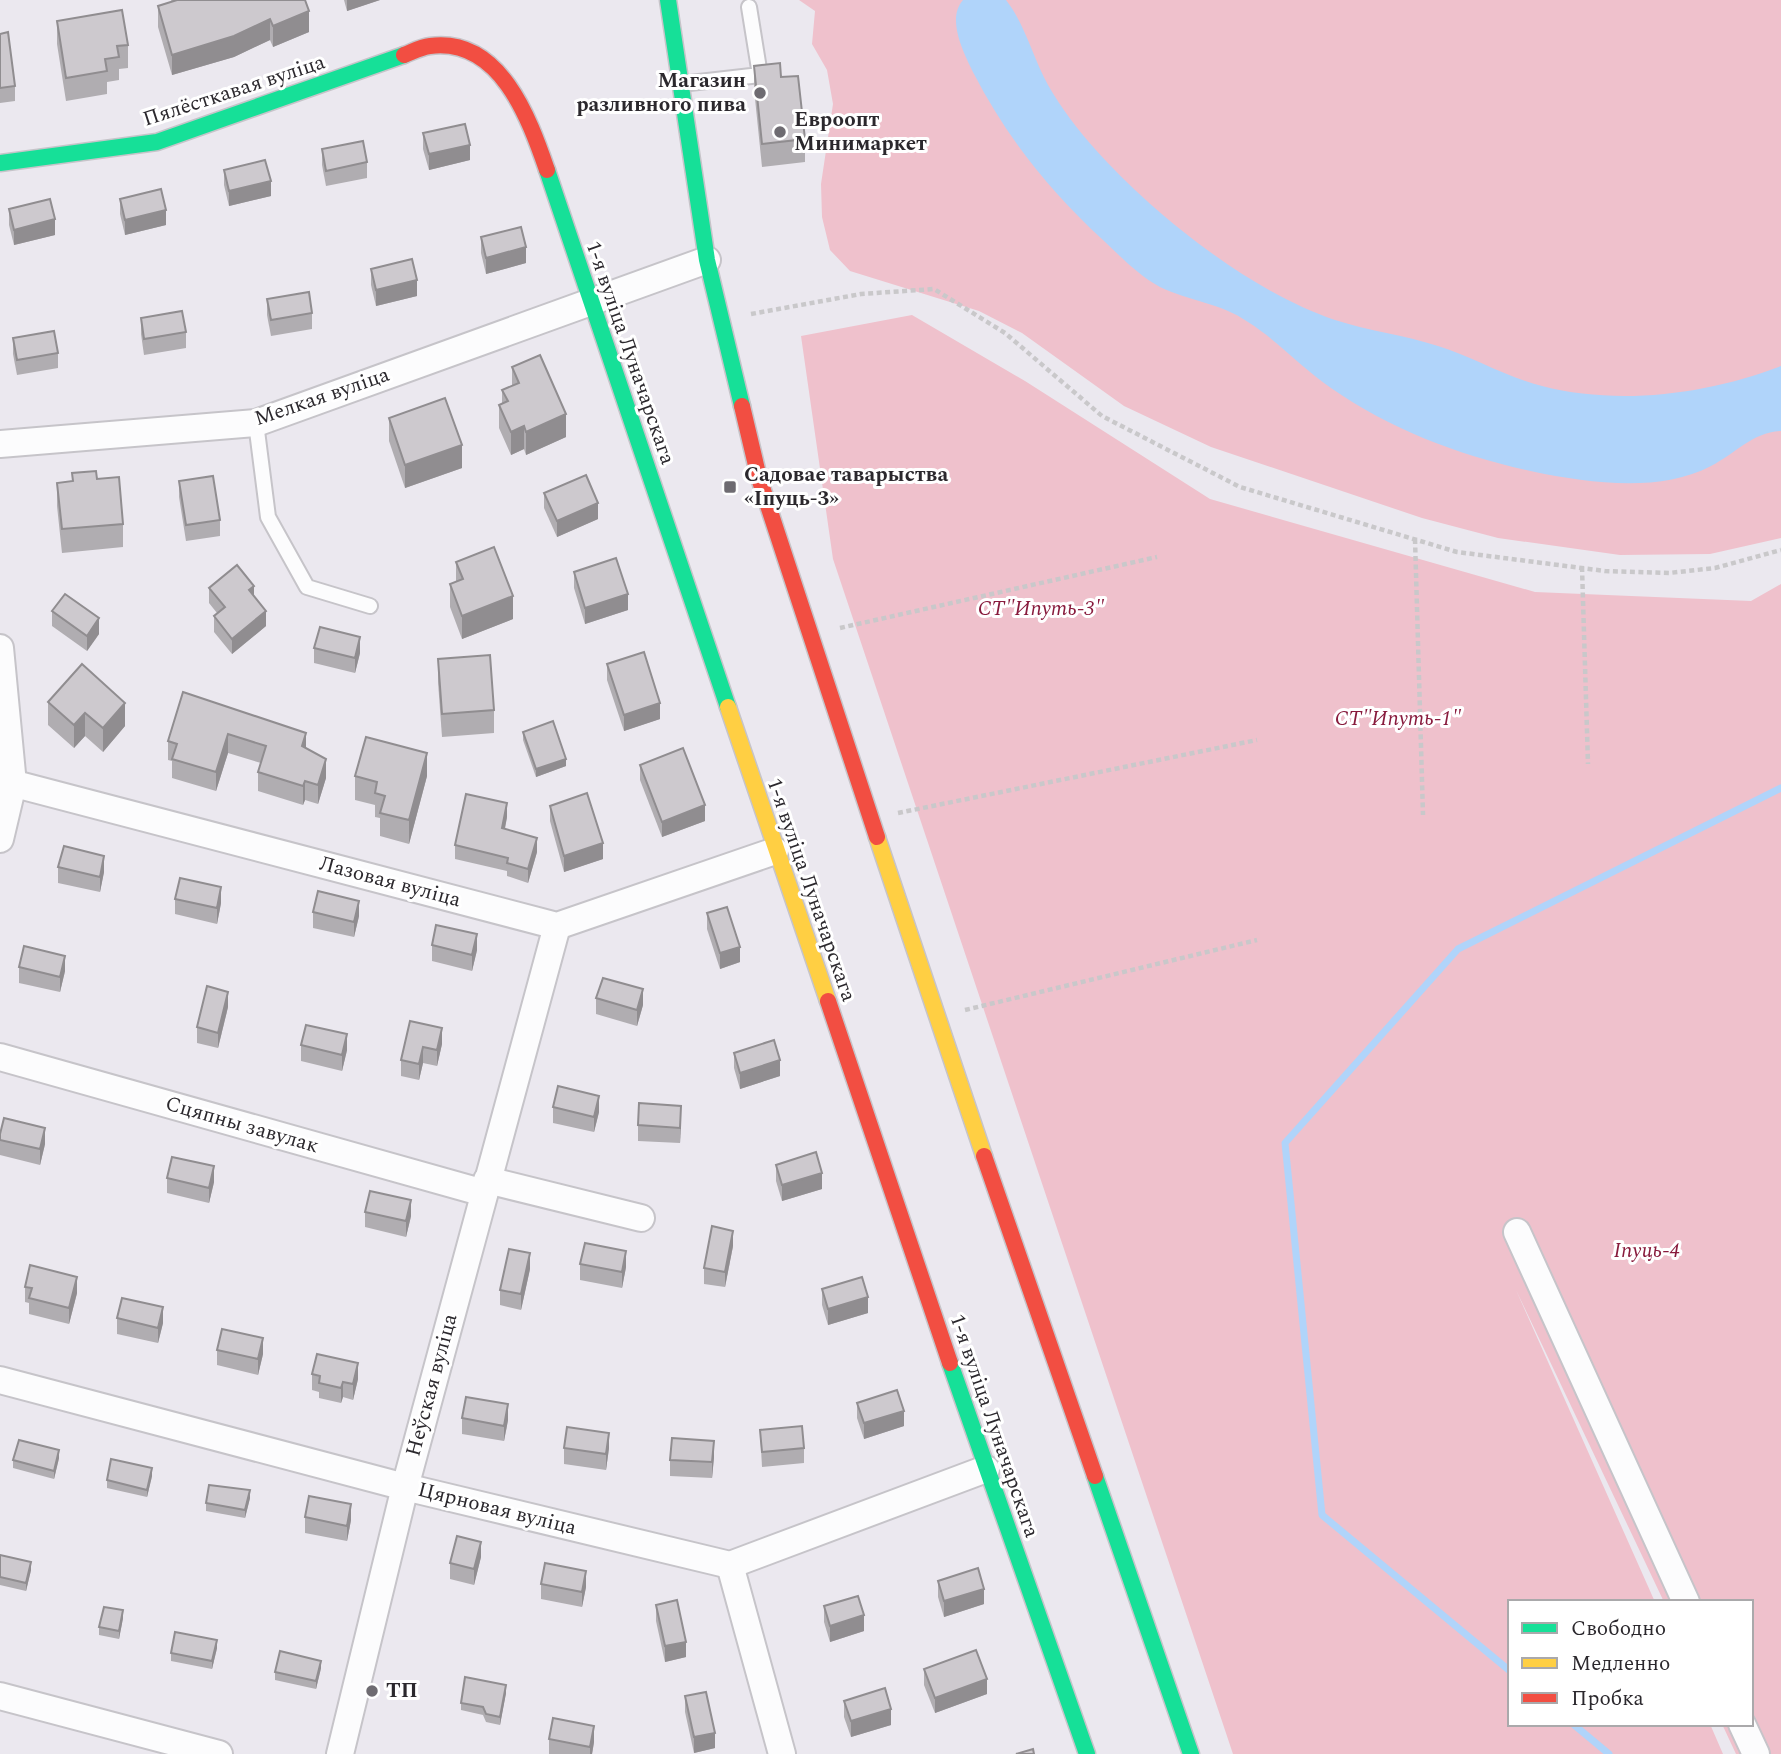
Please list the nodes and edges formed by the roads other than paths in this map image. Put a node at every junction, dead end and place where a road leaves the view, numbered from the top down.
1 (668, 0) edge
2 (749, 7) dead end
3 (476, 53) joint
4 (680, 84) junction
5 (0, 163) edge
6 (707, 260) junction
7 (591, 302) junction
8 (256, 422) junction
9 (0, 444) edge
10 (370, 606) dead end
11 (0, 648) edge
12 (7, 782) edge
13 (0, 839) edge
14 (775, 851) junction
15 (557, 926) junction
16 (0, 1057) edge
17 (485, 1187) junction
18 (641, 1218) dead end
19 (1517, 1233) dead end
20 (0, 1380) edge
21 (986, 1469) junction
22 (405, 1487) junction
23 (730, 1565) junction
24 (1685, 1600) edge
25 (0, 1696) edge
26 (1743, 1726) edge
27 (219, 1754) edge
28 (340, 1754) edge
29 (782, 1754) edge
30 (1087, 1754) edge
31 (1191, 1754) edge
32 (1756, 1754) edge

1 - 4 street
2 - 4 lane
3 - 5 street, Пялёсткавая вуліца
3 - 7 street, 1-я вуліца Луначарскага
4 - 6 street
6 - 7 street, Мелкая вуліца
6 - 31 street
7 - 8 street, Мелкая вуліца
7 - 14 street, 1-я вуліца Луначарскага
8 - 9 street, Мелкая вуліца
8 - 10 lane
11 - 12 street
12 - 13 street
12 - 15 street, Лазовая вуліца
14 - 15 street
14 - 21 street, 1-я вуліца Луначарскага
15 - 17 street, Неўская вуліца
16 - 17 street, Сцяпны завулак
17 - 18 street
17 - 22 street, Неўская вуліца
19 - 24 street
20 - 22 street, Цярновая вуліца
21 - 23 street
21 - 30 street, 1-я вуліца Луначарскага
22 - 23 street, Цярновая вуліца
22 - 28 street, Неўская вуліца
23 - 29 street
25 - 27 street
26 - 32 street

